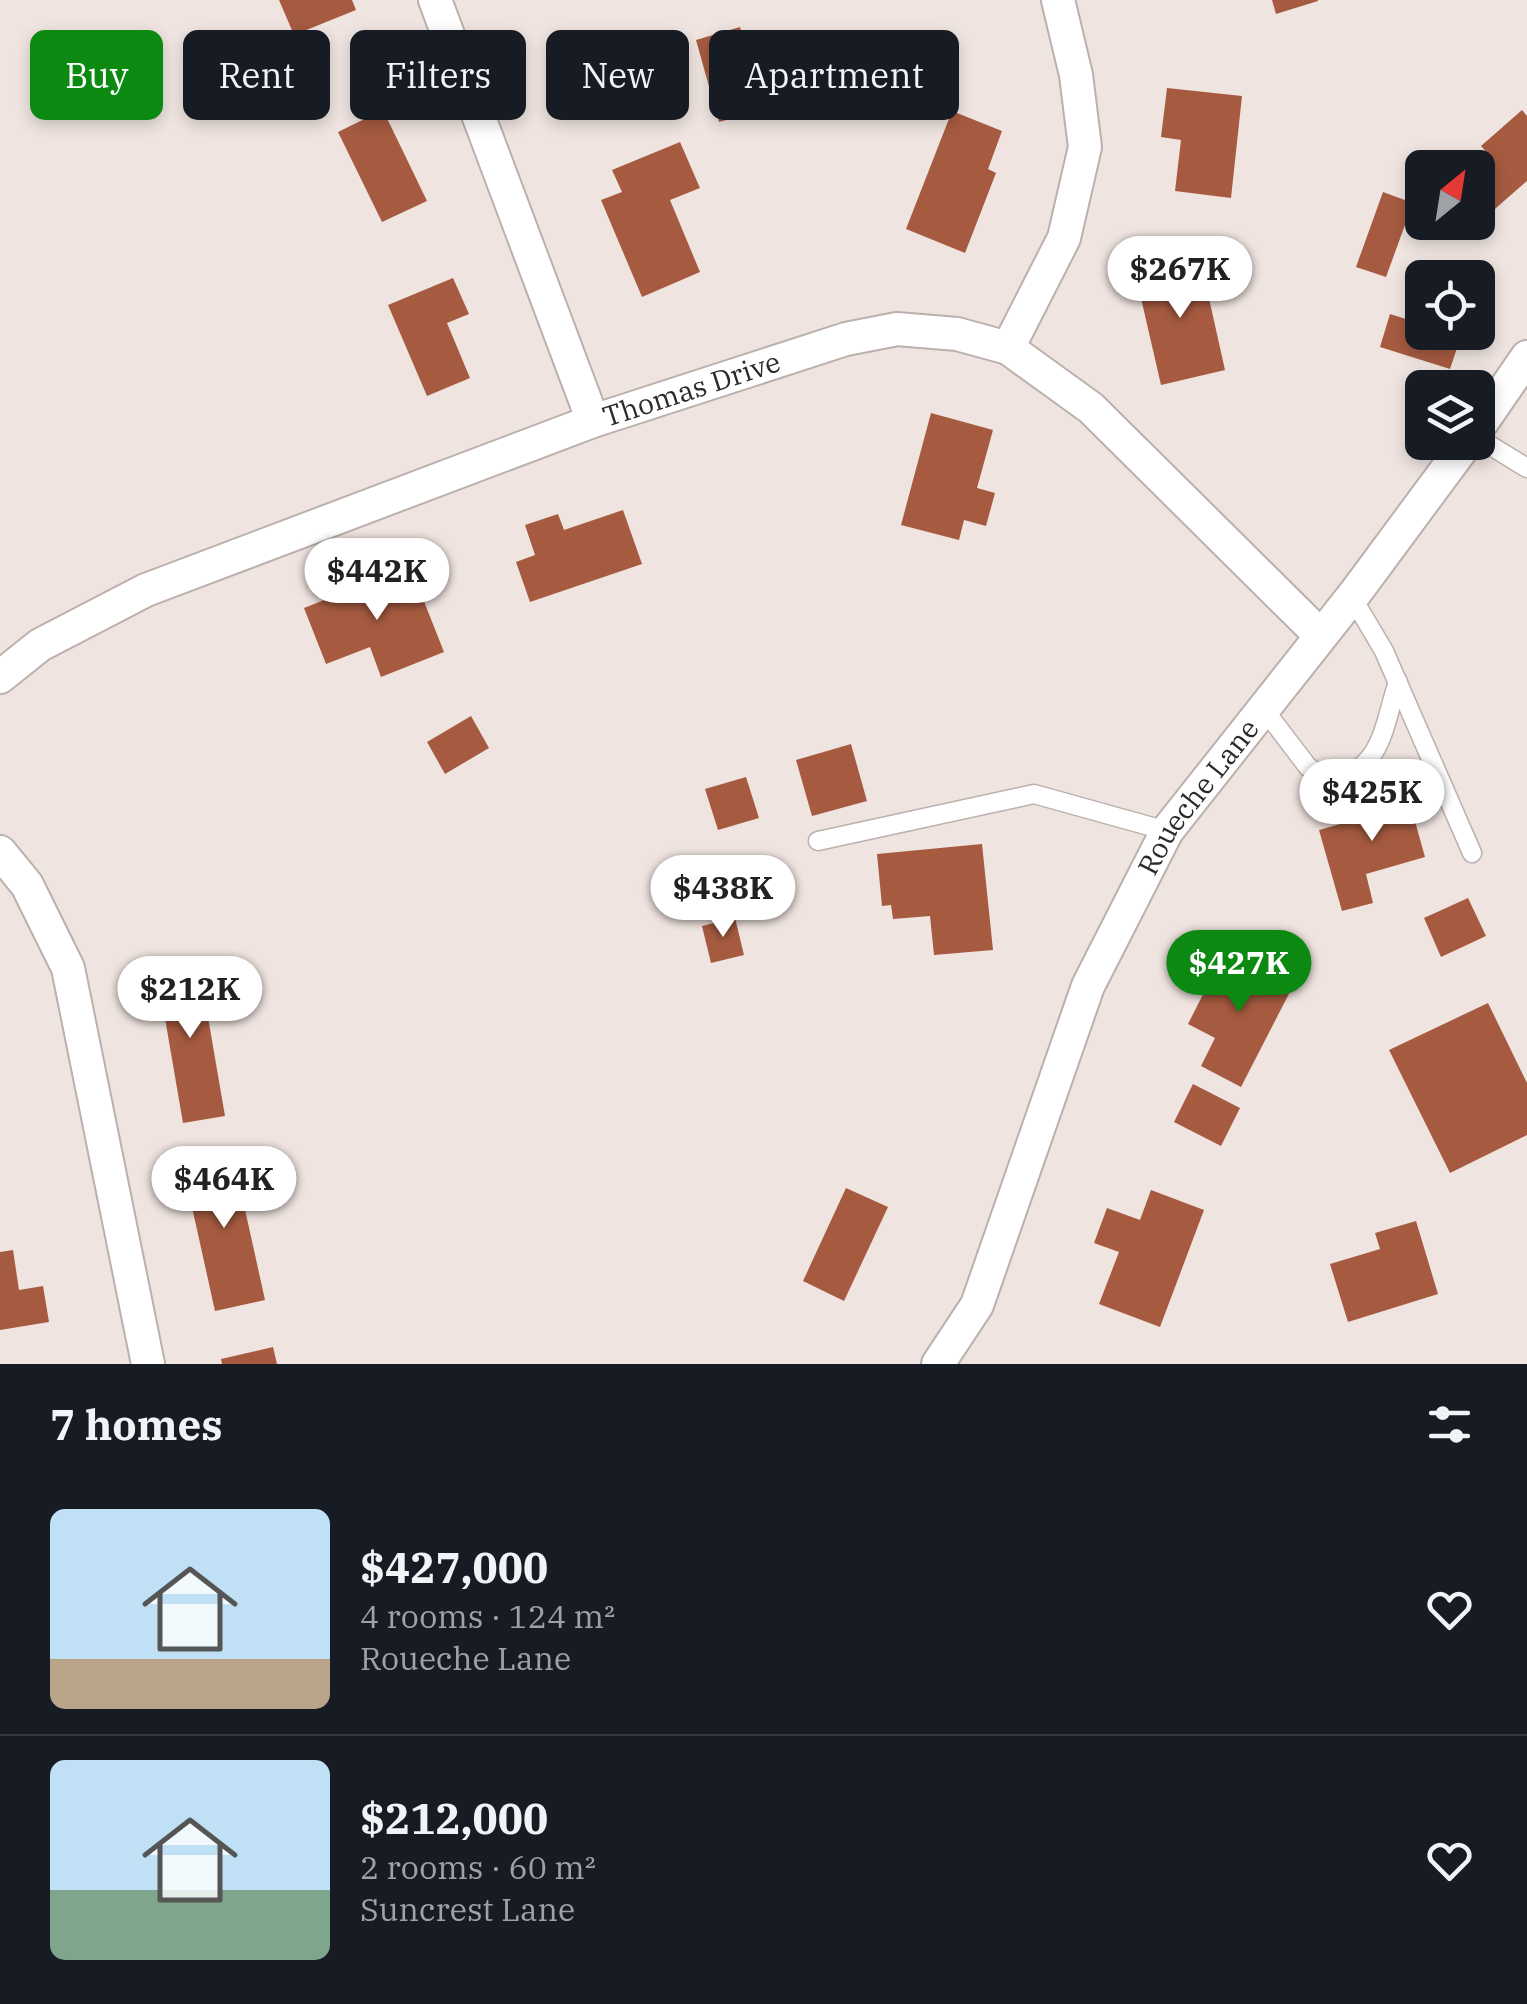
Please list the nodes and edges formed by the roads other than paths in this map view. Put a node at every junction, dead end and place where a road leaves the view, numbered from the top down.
1 (435, 0) edge
2 (1058, 0) edge
3 (1008, 348) junction
4 (1527, 357) edge
5 (1495, 403) edge
6 (593, 421) junction
7 (1495, 448) edge
8 (1455, 460) edge
9 (1527, 468) edge
10 (1352, 598) junction
11 (1320, 635) junction
12 (0, 678) edge
13 (1398, 682) junction
14 (1263, 708) junction
15 (1167, 831) junction
16 (818, 841) dead end
17 (0, 852) edge
18 (1472, 852) dead end
19 (148, 1364) edge
20 (938, 1364) edge

1 - 6 street
2 - 3 street
3 - 6 street, Thomas Drive
3 - 11 street, Thomas Drive
4 - 5 street
6 - 12 street, Thomas Drive
7 - 9 lane
8 - 10 street, Roueche Lane
10 - 11 street, Roueche Lane
10 - 13 lane
11 - 14 street, Roueche Lane
13 - 14 lane
13 - 18 lane
14 - 15 street, Roueche Lane
15 - 16 lane
15 - 20 street, Roueche Lane
17 - 19 street

